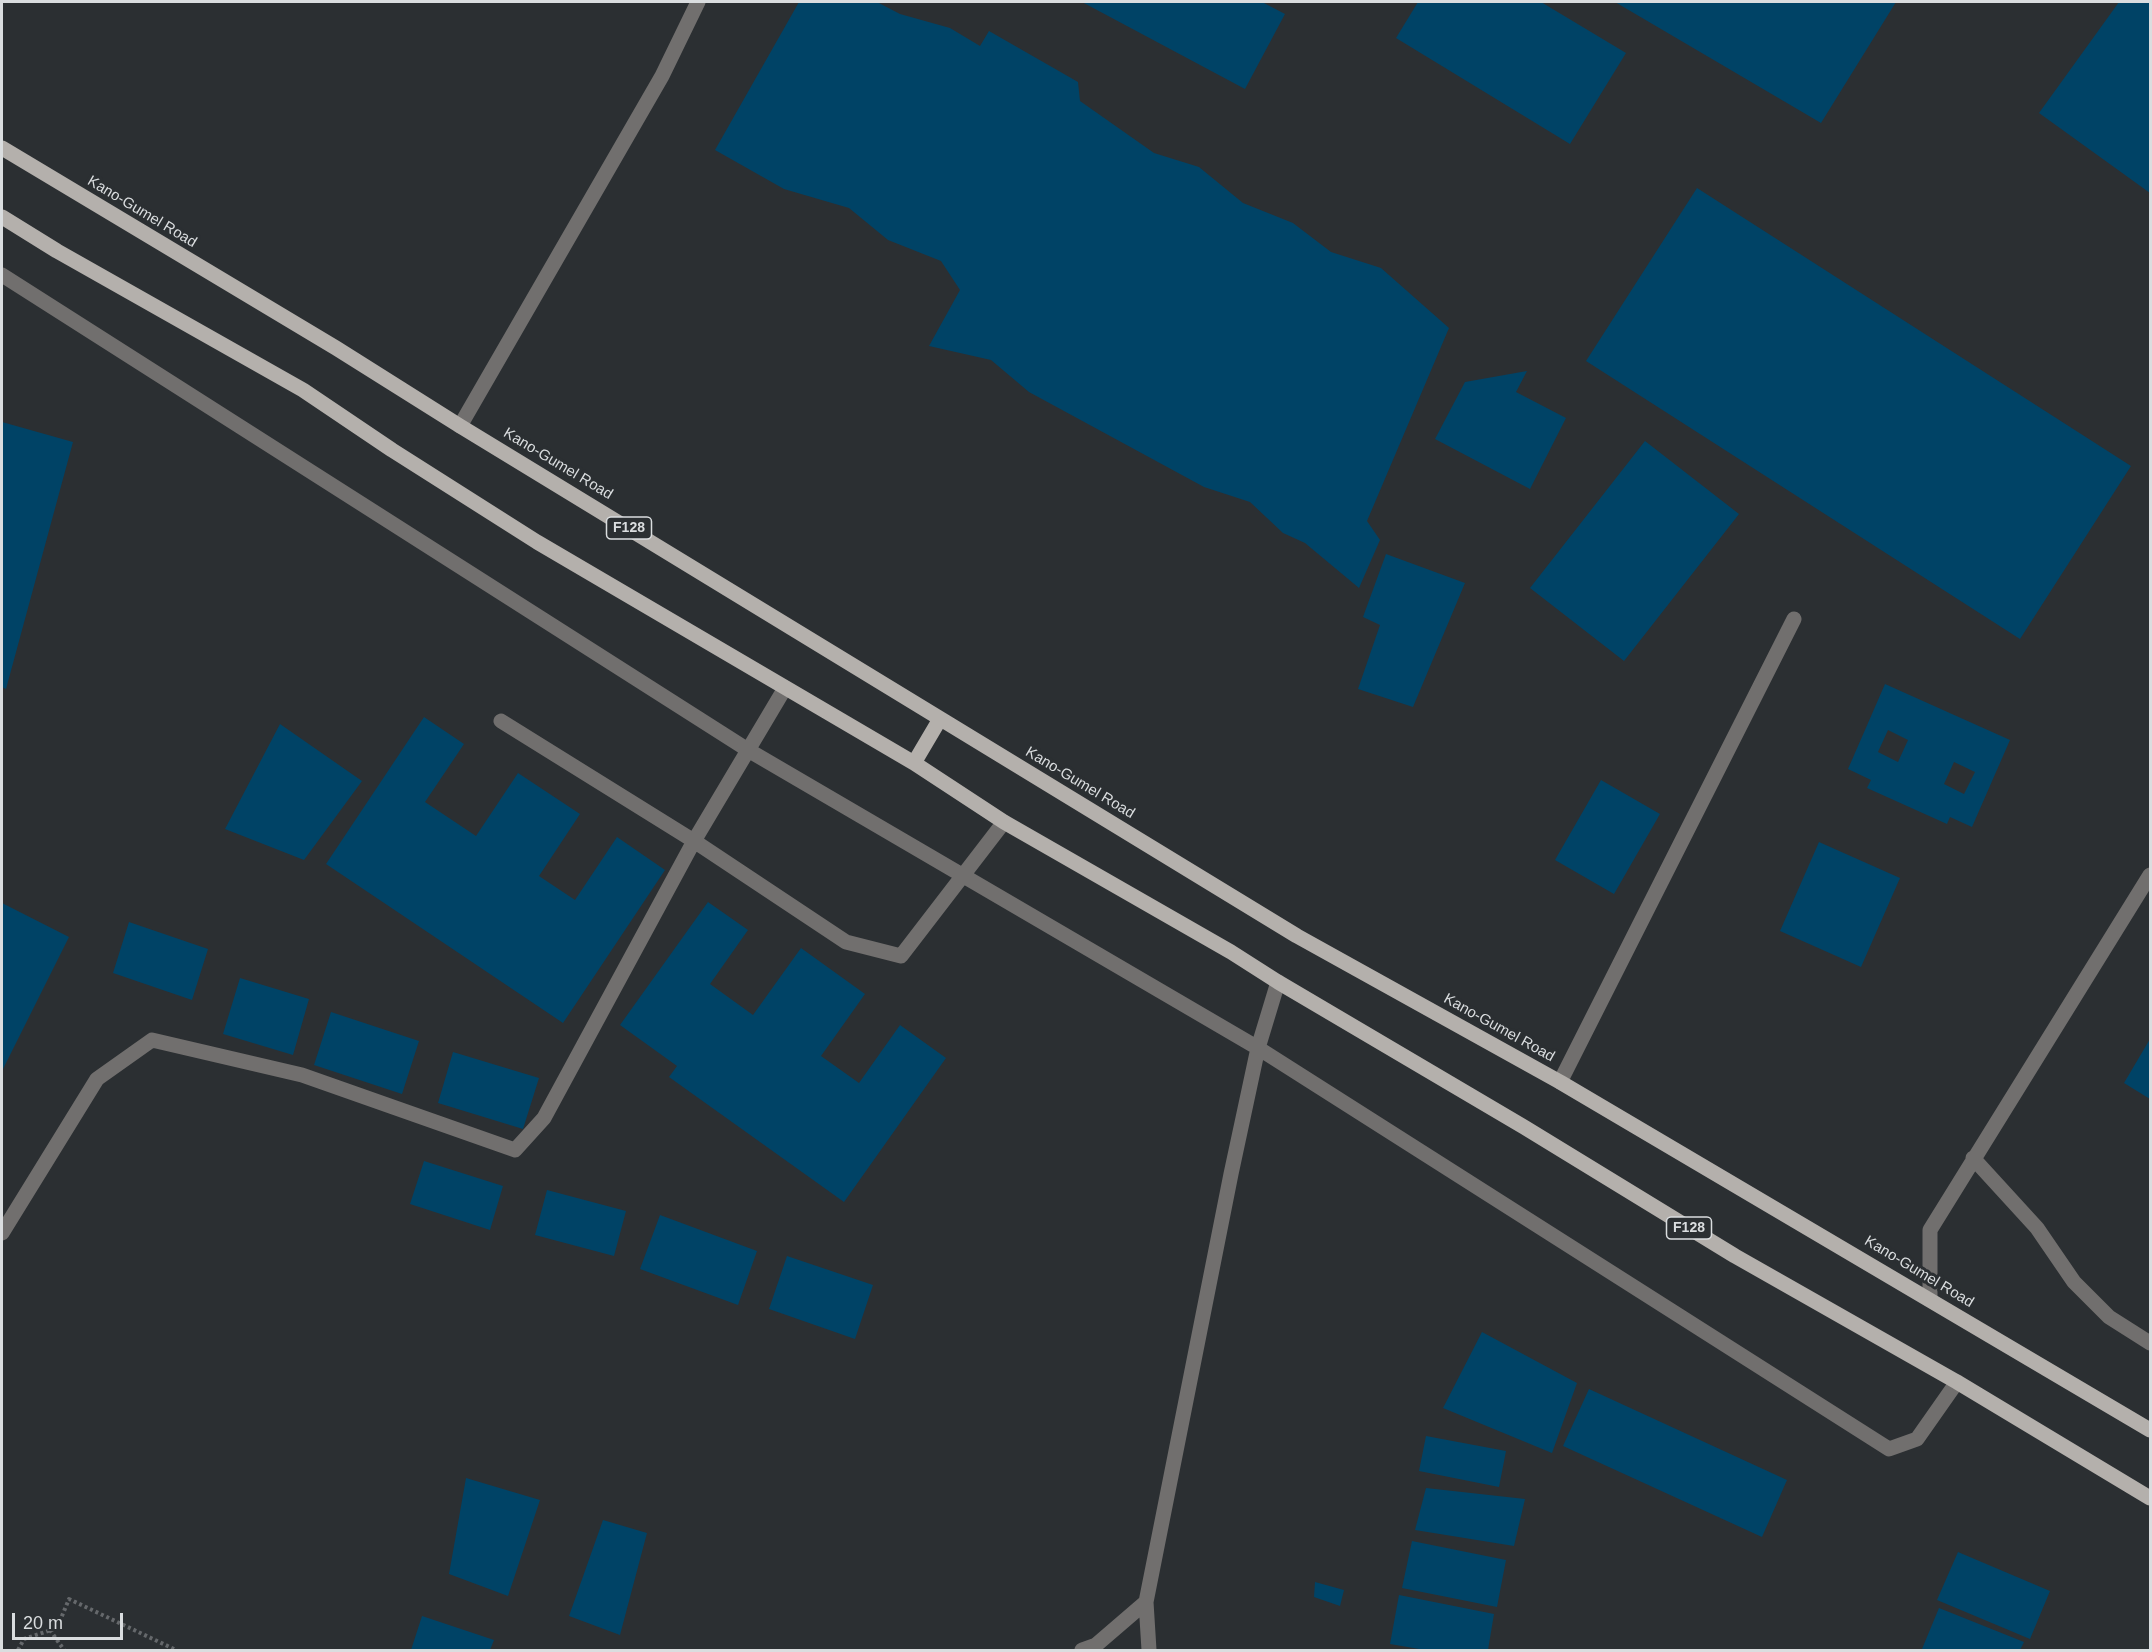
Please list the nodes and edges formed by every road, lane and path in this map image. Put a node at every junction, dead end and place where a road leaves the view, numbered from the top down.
1 (698, 2) edge
2 (2, 148) edge
3 (2, 216) edge
4 (2, 275) edge
5 (460, 426) junction
6 (1794, 619) dead end
7 (784, 688) junction
8 (940, 720) junction
9 (501, 721) dead end
10 (748, 750) junction
11 (914, 763) junction
12 (1004, 822) junction
13 (694, 841) junction
14 (964, 874) junction
15 (2151, 874) edge
16 (1278, 982) junction
17 (1258, 1048) junction
18 (1560, 1082) junction
19 (1973, 1158) junction
20 (2, 1233) edge
21 (1930, 1299) junction
22 (2151, 1343) edge
23 (1957, 1382) junction
24 (2151, 1430) edge
25 (2151, 1498) edge
26 (1146, 1602) junction
27 (50, 1630) junction
28 (1094, 1648) edge
29 (18, 1650) edge
30 (64, 1650) edge
31 (176, 1650) edge
32 (1082, 1650) edge
33 (1149, 1650) edge

1 - 5 street
2 - 5 main road, Kano-Gumel Road / F128
3 - 7 main road, F128
4 - 10 street
5 - 8 main road, Kano-Gumel Road / F128
6 - 18 street
7 - 10 street
7 - 11 main road, F128
8 - 11 main road
8 - 18 main road, Kano-Gumel Road / F128
9 - 13 street
10 - 13 street
10 - 14 street
11 - 12 main road, F128
12 - 14 street
12 - 16 main road, F128
13 - 14 street
13 - 20 street
14 - 17 street
15 - 19 street
16 - 17 street
16 - 23 main road, F128
17 - 23 street
17 - 26 street
18 - 21 main road, Kano-Gumel Road / F128
19 - 21 street
19 - 22 street
21 - 24 main road, Kano-Gumel Road / F128
23 - 25 main road, F128
26 - 28 street
26 - 33 street
27 - 29 path
27 - 30 path
27 - 31 path
28 - 32 street

